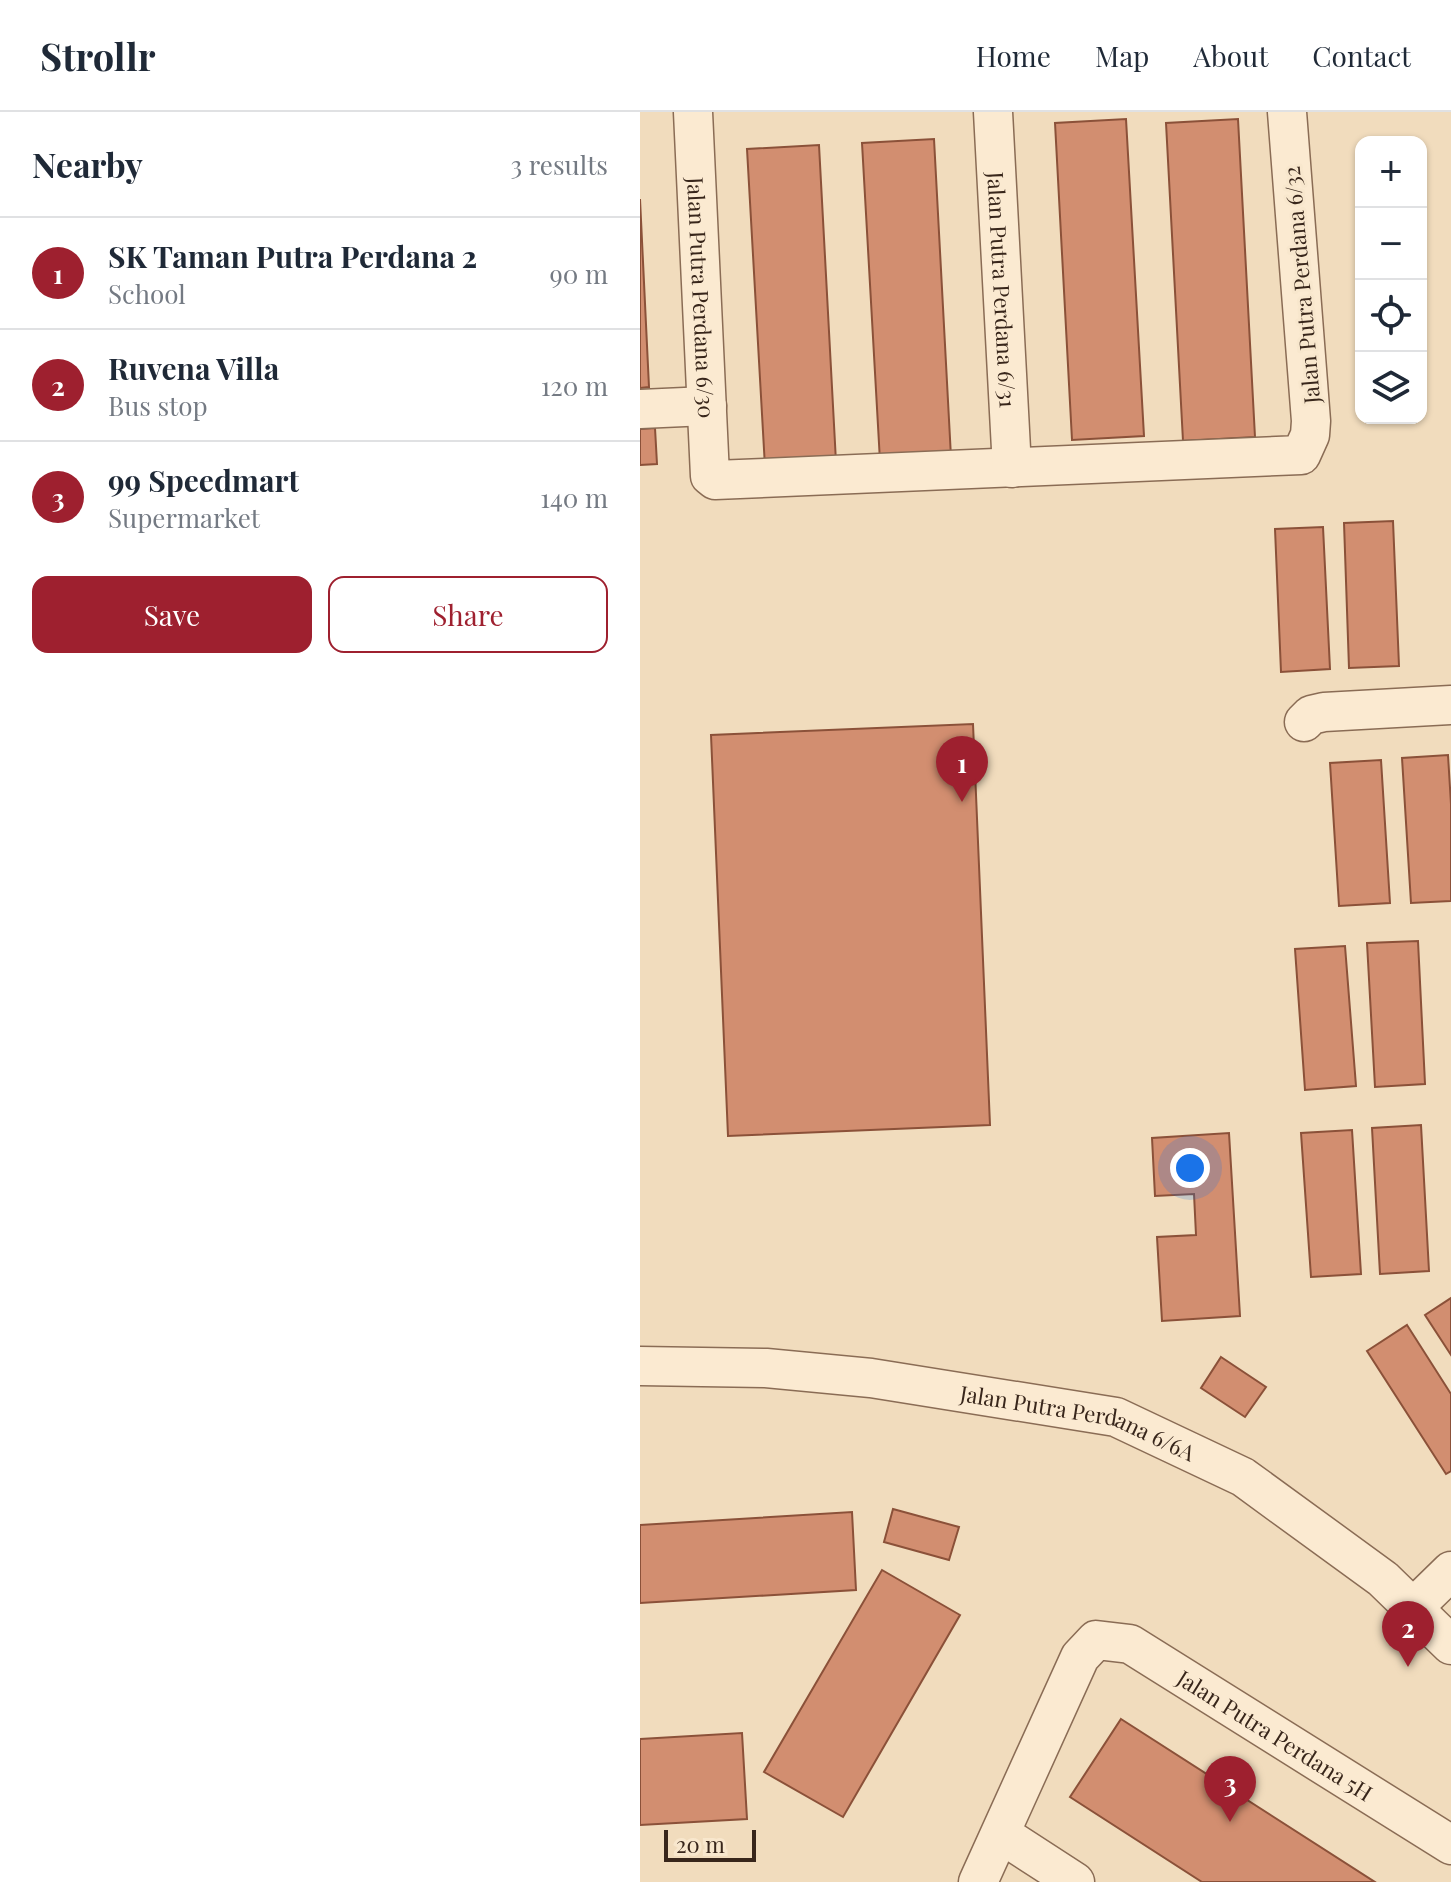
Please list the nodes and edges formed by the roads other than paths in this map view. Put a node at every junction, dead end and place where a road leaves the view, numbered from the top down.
1 (693, 112) edge
2 (993, 112) edge
3 (1287, 112) edge
4 (707, 406) junction
5 (640, 409) edge
6 (1012, 468) junction
7 (1451, 705) edge
8 (1304, 722) dead end
9 (640, 1366) edge
10 (1451, 1571) edge
11 (1413, 1608) junction
12 (1451, 1645) edge
13 (1001, 1834) junction
14 (1451, 1845) edge
15 (978, 1882) edge
16 (1075, 1882) edge

1 - 4 street, Jalan Putra Perdana 6/30
2 - 6 street, Jalan Putra Perdana 6/31
3 - 6 street, Jalan Putra Perdana 6/32
4 - 5 street
4 - 6 street, Jalan Putra Perdana 6/30
7 - 8 street
9 - 11 street, Jalan Putra Perdana 6/6A
10 - 11 street
11 - 12 street, Jalan Putra Perdana 6/6A
13 - 14 street, Jalan Putra Perdana 5H
13 - 15 street
13 - 16 street

